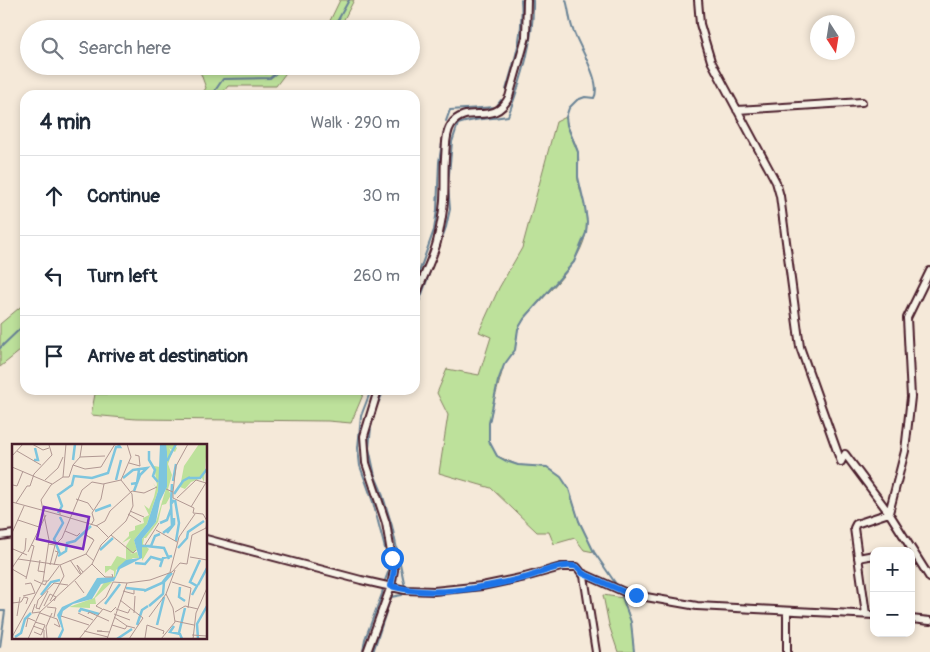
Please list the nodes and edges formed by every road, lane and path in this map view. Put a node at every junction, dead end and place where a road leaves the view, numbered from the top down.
1 (527, 0) edge
2 (698, 0) edge
3 (862, 102) dead end
4 (737, 110) junction
5 (930, 271) edge
6 (420, 277) edge
7 (376, 395) edge
8 (889, 512) junction
9 (208, 540) edge
10 (870, 556) edge
11 (858, 558) junction
12 (582, 573) junction
13 (930, 578) edge
14 (391, 586) junction
15 (787, 611) junction
16 (866, 614) junction
17 (870, 614) edge
18 (915, 619) edge
19 (930, 621) edge
20 (367, 652) edge
21 (596, 652) edge
22 (787, 652) edge

1 - 6 street
2 - 4 street
3 - 4 street
4 - 8 street
5 - 8 street
7 - 14 street
8 - 11 street
8 - 13 street
9 - 14 street
10 - 11 street
11 - 16 street
12 - 14 street
12 - 15 street
12 - 21 street
14 - 20 street
15 - 16 street
15 - 22 street
16 - 17 street
18 - 19 street

